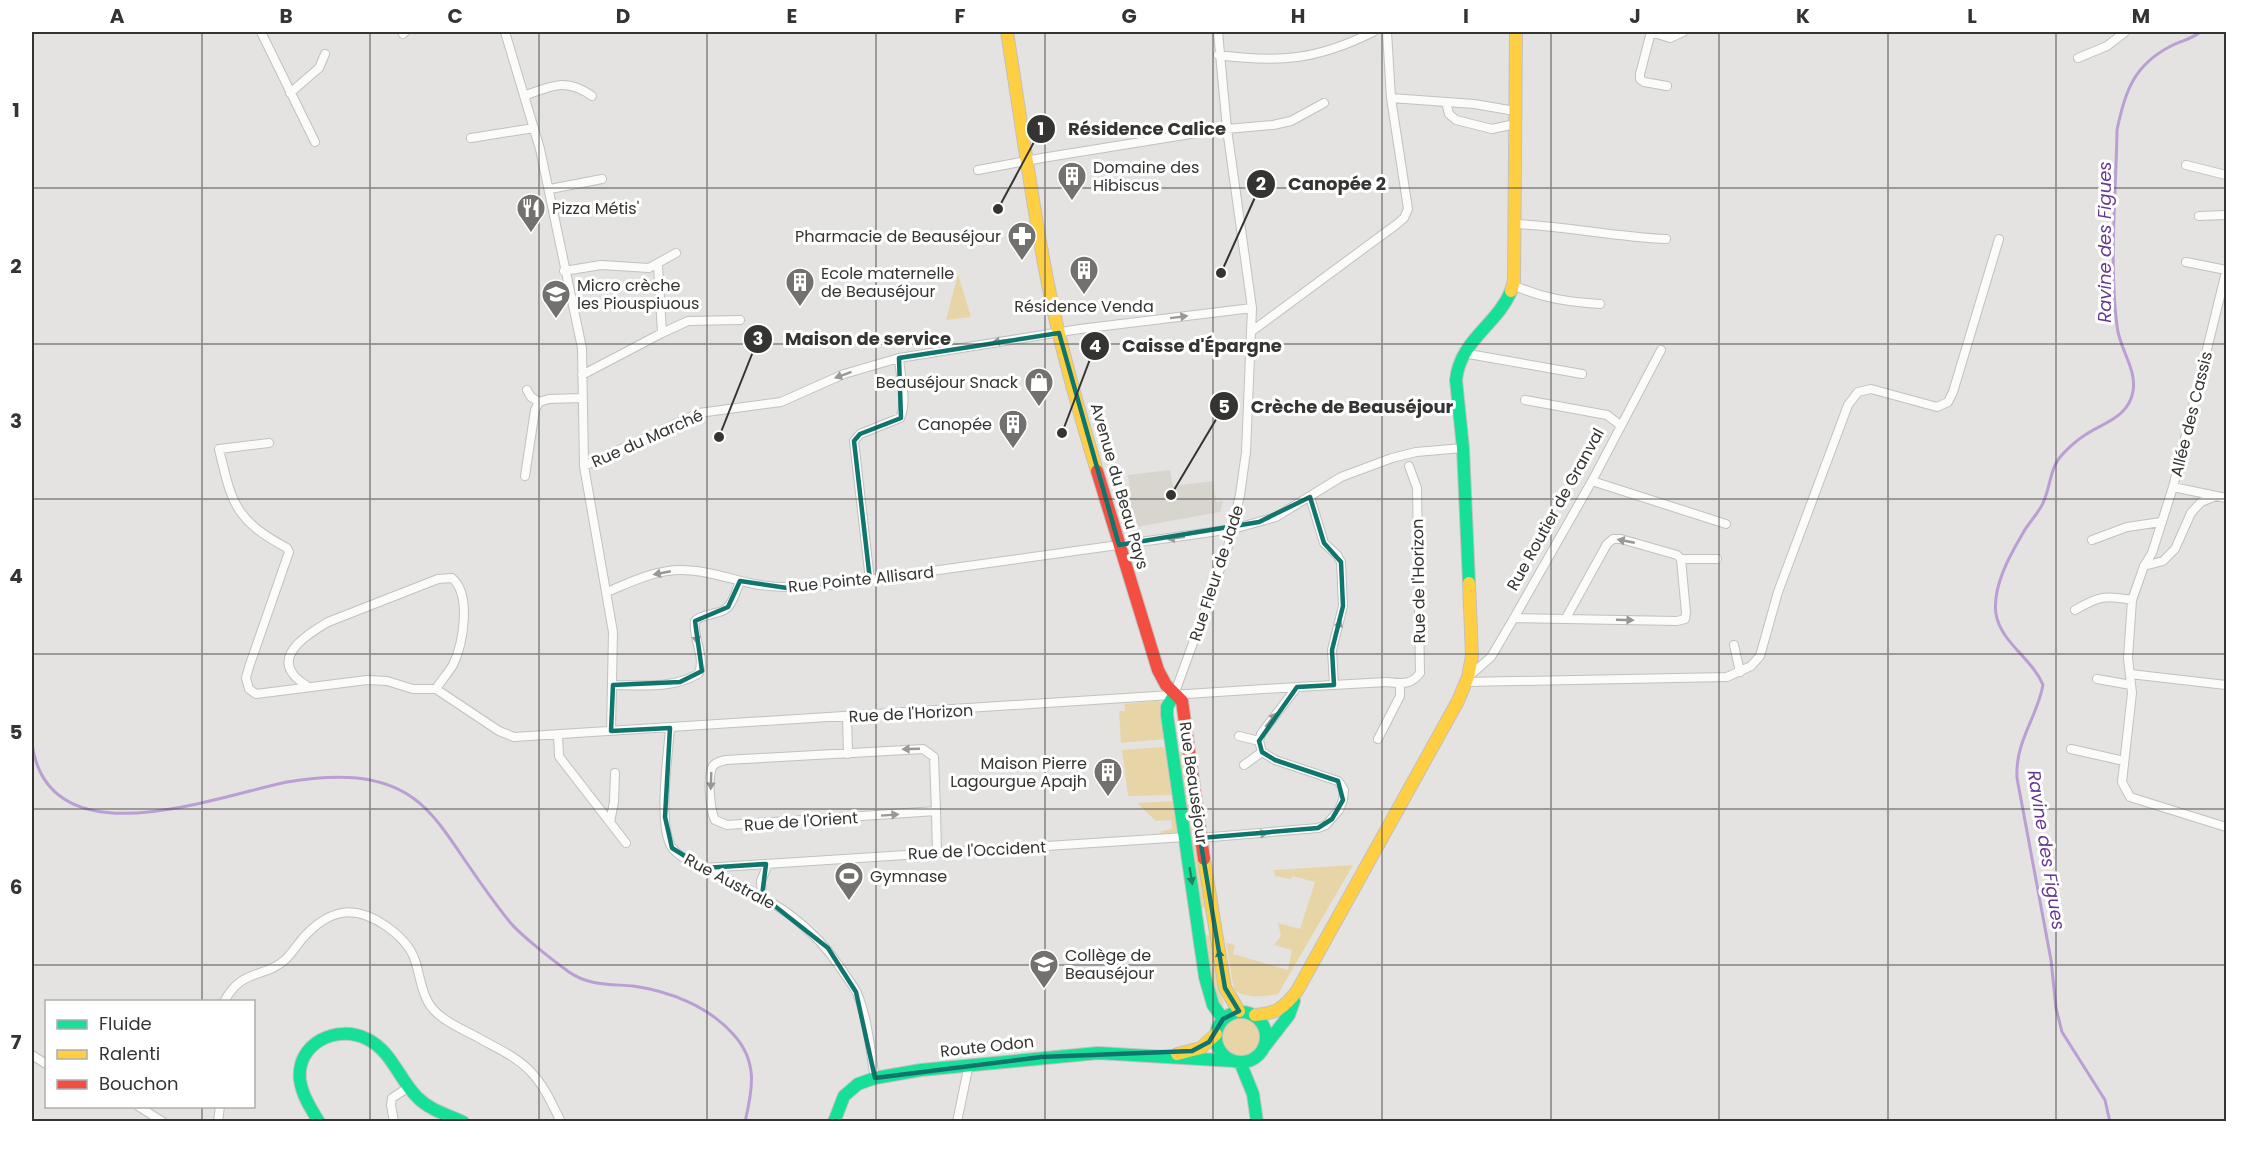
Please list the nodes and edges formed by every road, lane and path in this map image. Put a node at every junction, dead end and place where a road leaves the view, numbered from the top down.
1 (261, 32) edge
2 (505, 32) edge
3 (1007, 32) edge
4 (1218, 32) edge
5 (1373, 32) edge
6 (1387, 32) edge
7 (1516, 32) edge
8 (1651, 32) edge
9 (1683, 32) edge
10 (2125, 32) edge
11 (325, 54) dead end
12 (1218, 55) junction
13 (2078, 58) dead end
14 (1667, 86) dead end
15 (290, 93) junction
16 (524, 96) junction
17 (592, 96) dead end
18 (1391, 98) junction
19 (1446, 102) junction
20 (1324, 103) dead end
21 (1515, 118) junction
22 (534, 128) junction
23 (1227, 129) junction
24 (471, 138) dead end
25 (315, 142) dead end
26 (1028, 160) junction
27 (2186, 165) dead end
28 (978, 170) dead end
29 (2226, 175) edge
30 (602, 179) dead end
31 (550, 189) junction
32 (2226, 215) edge
33 (2199, 216) dead end
34 (1515, 224) junction
35 (1666, 239) dead end
36 (1999, 239) dead end
37 (676, 253) dead end
38 (2186, 262) dead end
39 (658, 265) junction
40 (564, 271) junction
41 (2226, 271) edge
42 (1513, 285) junction
43 (1600, 304) dead end
44 (1252, 308) junction
45 (740, 320) dead end
46 (1252, 331) junction
47 (662, 333) junction
48 (1059, 333) junction
49 (1661, 350) dead end
50 (1462, 353) junction
51 (899, 358) junction
52 (1582, 374) dead end
53 (582, 375) junction
54 (527, 390) dead end
55 (582, 398) junction
56 (1525, 400) dead end
57 (539, 402) junction
58 (1620, 425) junction
59 (269, 443) dead end
60 (1464, 448) junction
61 (584, 466) junction
62 (1409, 466) dead end
63 (525, 476) dead end
64 (1592, 481) junction
65 (2174, 487) junction
66 (1310, 496) junction
67 (2216, 496) junction
68 (2226, 498) edge
69 (2161, 522) junction
70 (1726, 524) dead end
71 (1233, 529) junction
72 (2092, 540) dead end
73 (1119, 545) junction
74 (1681, 559) junction
75 (1717, 560) dead end
76 (2144, 566) junction
77 (870, 580) junction
78 (740, 581) junction
79 (607, 592) junction
80 (2132, 600) junction
81 (2075, 609) dead end
82 (1514, 618) junction
83 (1566, 618) junction
84 (1734, 645) dead end
85 (1740, 672) junction
86 (2130, 674) junction
87 (2097, 679) dead end
88 (1467, 680) junction
89 (2132, 684) junction
90 (613, 685) junction
91 (1334, 685) junction
92 (1400, 685) junction
93 (2226, 685) edge
94 (307, 686) junction
95 (1297, 687) junction
96 (436, 689) junction
97 (1174, 695) junction
98 (847, 716) junction
99 (670, 728) junction
100 (611, 731) junction
101 (558, 734) junction
102 (1239, 736) dead end
103 (1378, 738) dead end
104 (1259, 741) junction
105 (2071, 748) dead end
106 (1263, 752) junction
107 (848, 754) junction
108 (2124, 761) junction
109 (1244, 765) dead end
110 (615, 773) dead end
111 (936, 811) junction
112 (610, 822) junction
113 (2226, 827) edge
114 (1185, 837) junction
115 (1200, 838) junction
116 (626, 843) dead end
117 (937, 853) junction
118 (768, 864) junction
119 (704, 868) junction
120 (762, 896) junction
121 (1297, 991) junction
122 (225, 1000) edge
123 (1239, 1011) junction
124 (1255, 1015) junction
125 (1223, 1019) junction
126 (1216, 1034) junction
127 (1263, 1050) junction
128 (32, 1055) edge
129 (1167, 1056) junction
130 (1237, 1062) junction
131 (45, 1063) edge
132 (969, 1064) junction
133 (875, 1078) junction
134 (409, 1087) junction
135 (1253, 1094) junction
136 (140, 1108) edge
137 (163, 1122) edge
138 (319, 1122) edge
139 (394, 1122) edge
140 (463, 1122) edge
141 (561, 1122) edge
142 (834, 1122) edge
143 (957, 1122) edge
144 (1257, 1122) edge

1 - 15 street
2 - 16 street
3 - 26 street, Avenue du Beau Pays
4 - 12 street, Rue Fleur de Jade
5 - 12 street
6 - 18 street
7 - 21 street, Rue Routier de Granval
8 - 9 street
8 - 14 street
10 - 13 street
11 - 15 street
12 - 23 street, Rue Fleur de Jade
15 - 25 street
16 - 17 street
16 - 22 street
18 - 19 street
18 - 46 street
19 - 21 street
19 - 21 street
20 - 23 street
21 - 34 street, Rue Routier de Granval
22 - 24 street
22 - 31 street
23 - 26 street
23 - 44 street, Rue Fleur de Jade
26 - 28 street
26 - 48 street, Avenue du Beau Pays
27 - 29 street
30 - 31 street
31 - 40 street
32 - 33 street
34 - 35 street
34 - 42 street, Rue Routier de Granval
36 - 85 street
37 - 39 street
38 - 41 street, Allée des Cassis
39 - 40 street
39 - 47 street
40 - 53 street
41 - 65 street, Allée des Cassis
42 - 43 street
42 - 50 street, Rue Routier de Granval
44 - 46 street, Rue Fleur de Jade
48 -> 44 street, Rue du Marché
45 - 47 street
46 - 71 street, Rue Fleur de Jade
47 - 53 street
48 -> 51 street, Rue du Marché
48 - 73 street, Avenue du Beau Pays
49 - 58 street, Rue Routier de Granval
50 - 52 street
50 - 60 street, Rue Routier de Granval
51 -> 61 street, Rue du Marché
51 - 77 street
53 - 55 street
54 - 57 street
55 - 57 street
55 - 61 street
56 - 58 street
57 - 63 street
58 - 64 street, Rue Routier de Granval
59 - 94 street, Rue de l'Horizon
60 - 66 street, Rue Pointe Allisard
60 - 88 street, Rue Routier de Granval
61 - 79 street
62 - 92 street, Rue de l'Horizon
64 - 70 street
64 - 82 street, Rue Routier de Granval
65 - 67 street, Allée des Cassis
65 - 69 street, Allée des Cassis
66 - 71 street, Rue Pointe Allisard
91 -> 66 street
67 - 68 street, Allée des Cassis
67 - 76 street
69 - 72 street
69 - 76 street, Allée des Cassis
71 -> 73 street, Rue Pointe Allisard
71 - 97 street, Rue Fleur de Jade
73 - 77 street, Rue Pointe Allisard
73 - 97 street, Avenue du Beau Pays
74 - 75 street
74 -> 83 street
83 -> 74 street
76 - 80 street, Allée des Cassis
77 - 78 street, Rue Pointe Allisard
78 -> 79 street, Rue Pointe Allisard
78 -> 90 street
79 - 90 street
80 - 81 street
80 - 86 street, Allée des Cassis
82 - 83 street
82 - 88 street, Rue Routier de Granval
84 - 85 street
85 - 88 street
86 - 89 street, Allée des Cassis
86 - 93 street
87 - 89 street
88 - 121 street, Rue Routier de Granval
89 - 108 street, Allée des Cassis
90 - 100 street
91 - 92 street, Rue de l'Horizon
91 - 95 street, Rue de l'Horizon
92 - 103 street
94 - 96 street, Rue de l'Horizon
94 - 96 street
95 - 97 street, Rue de l'Horizon
104 -> 95 street
96 - 101 street, Rue de l'Horizon
97 - 98 street, Rue de l'Horizon
97 - 114 street, Rue Beauséjour
97 - 115 street, Rue Beauséjour
98 - 99 street, Rue de l'Horizon
98 - 107 street
99 - 100 street, Rue de l'Horizon
99 - 119 street, Rue Australe
100 - 101 street, Rue de l'Horizon
101 - 112 street
102 - 104 street
104 - 106 street
105 - 108 street
106 - 109 street
115 -> 106 street
111 -> 107 street, Rue de l'Orient
107 -> 111 street, Rue de l'Orient
108 - 113 street, Allée des Cassis
110 - 112 street
111 - 117 street, Rue de l'Orient
112 - 116 street
114 - 117 street, Rue de l'Occident
114 -> 125 street, Rue Beauséjour
123 -> 115 street, Rue Beauséjour
117 - 118 street, Rue de l'Occident
118 - 119 street, Rue de l'Occident
118 - 120 street
119 - 120 street, Rue Australe
120 - 133 street, Rue Australe
121 - 124 street
121 - 127 street
122 - 141 street
123 - 124 street
123 - 125 street
124 - 127 street
125 - 126 street
126 - 129 street, Route Odon
126 - 130 street
127 - 130 street
127 - 135 street
128 - 131 street
129 - 130 street, Route Odon
129 - 132 street, Route Odon
130 - 135 street
132 - 133 street, Route Odon
132 - 143 street
133 - 142 street, Route Odon
134 - 138 street
134 - 139 street
134 - 140 street
135 - 144 street
136 - 137 street

